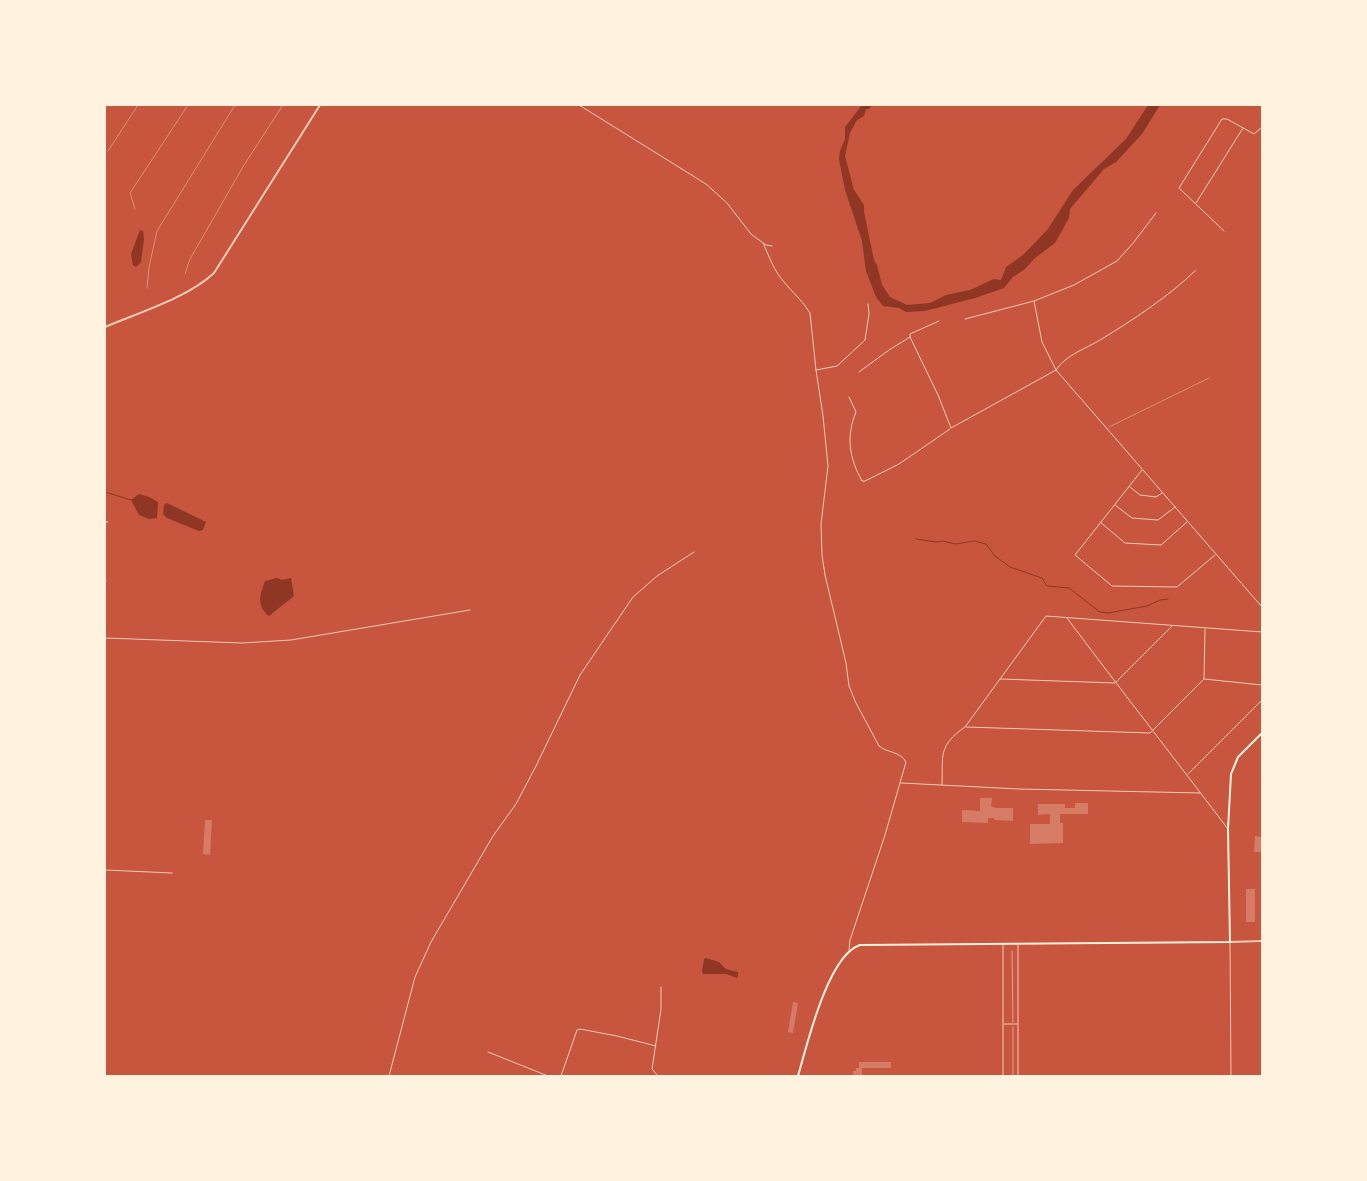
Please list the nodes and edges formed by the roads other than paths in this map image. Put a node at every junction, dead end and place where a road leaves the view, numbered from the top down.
1 (138, 105) edge
2 (188, 105) edge
3 (235, 105) edge
4 (283, 105) edge
5 (320, 105) edge
6 (579, 105) edge
7 (1262, 127) edge
8 (1242, 128) junction
9 (108, 151) dead end
10 (1196, 204) junction
11 (135, 209) dead end
12 (1156, 213) dead end
13 (1224, 231) dead end
14 (762, 243) junction
15 (772, 246) dead end
16 (1196, 270) dead end
17 (185, 274) dead end
18 (147, 288) dead end
19 (1034, 301) junction
20 (868, 304) dead end
21 (965, 320) dead end
22 (939, 321) dead end
23 (105, 326) edge
24 (910, 337) junction
25 (816, 370) junction
26 (1056, 370) junction
27 (859, 372) dead end
28 (1209, 378) dead end
29 (849, 397) dead end
30 (951, 428) junction
31 (1107, 428) junction
32 (1143, 469) junction
33 (1130, 486) junction
34 (1163, 492) junction
35 (1114, 505) junction
36 (1175, 507) junction
37 (1100, 522) junction
38 (1188, 522) junction
39 (694, 552) dead end
40 (1215, 554) junction
41 (1262, 607) edge
42 (470, 610) dead end
43 (1067, 617) junction
44 (1172, 625) junction
45 (1205, 628) junction
46 (1262, 632) edge
47 (105, 638) edge
48 (1000, 679) junction
49 (1204, 679) junction
50 (1115, 683) junction
51 (1262, 685) edge
52 (1262, 700) edge
53 (965, 727) junction
54 (1153, 730) junction
55 (1262, 733) edge
56 (1187, 775) junction
57 (900, 783) junction
58 (942, 785) junction
59 (1200, 793) junction
60 (105, 801) edge
61 (105, 815) edge
62 (1228, 829) junction
63 (105, 870) edge
64 (172, 873) dead end
65 (1262, 940) edge
66 (1230, 942) junction
67 (1003, 944) junction
68 (1018, 944) junction
69 (849, 950) junction
70 (661, 988) dead end
71 (1003, 1024) junction
72 (1018, 1024) junction
73 (656, 1046) junction
74 (488, 1052) dead end
75 (389, 1076) edge
76 (548, 1076) edge
77 (561, 1076) edge
78 (658, 1076) edge
79 (798, 1076) edge
80 (1003, 1076) edge
81 (1018, 1076) edge
82 (1230, 1076) edge

1 - 9 lane
2 - 11 lane
3 - 18 lane
4 - 17 lane
5 - 23 street
6 - 14 street
7 - 8 street
8 - 10 street
8 - 10 street
10 - 13 street
12 - 19 street
14 - 15 street
14 - 25 street
16 - 26 street
19 - 21 street
19 - 26 street
20 - 25 street
22 - 24 street
24 - 27 street
24 - 30 street
25 - 57 street
26 - 30 street
26 - 31 street
28 - 31 lane
29 - 30 street
31 - 32 street
32 - 33 street
32 - 34 street
33 - 34 street
33 - 35 street
34 - 36 street
35 - 36 street
35 - 37 street
36 - 38 street
37 - 38 street
37 - 40 street
38 - 40 street
39 - 75 street
40 - 41 street
42 - 47 street
43 - 44 street
43 - 48 street
43 - 50 street
44 - 45 street
44 - 50 street
45 - 46 street
45 - 49 street
48 - 50 street
48 - 53 street
49 - 51 street
49 - 54 street
50 - 54 street
52 - 56 street
53 - 54 street
53 - 58 street
54 - 56 street
55 - 62 main road
56 - 59 street
57 - 58 street
57 - 69 street
58 - 59 street
59 - 62 street
60 - 61 street
62 - 66 main road
63 - 64 street
65 - 66 street
66 - 68 main road
66 - 82 street
67 - 68 main road
67 - 69 main road
67 - 71 street
68 - 72 street
69 - 79 main road
70 - 73 street
71 - 72 street
71 - 80 street
72 - 81 street
73 - 77 street
73 - 78 street
74 - 76 street

